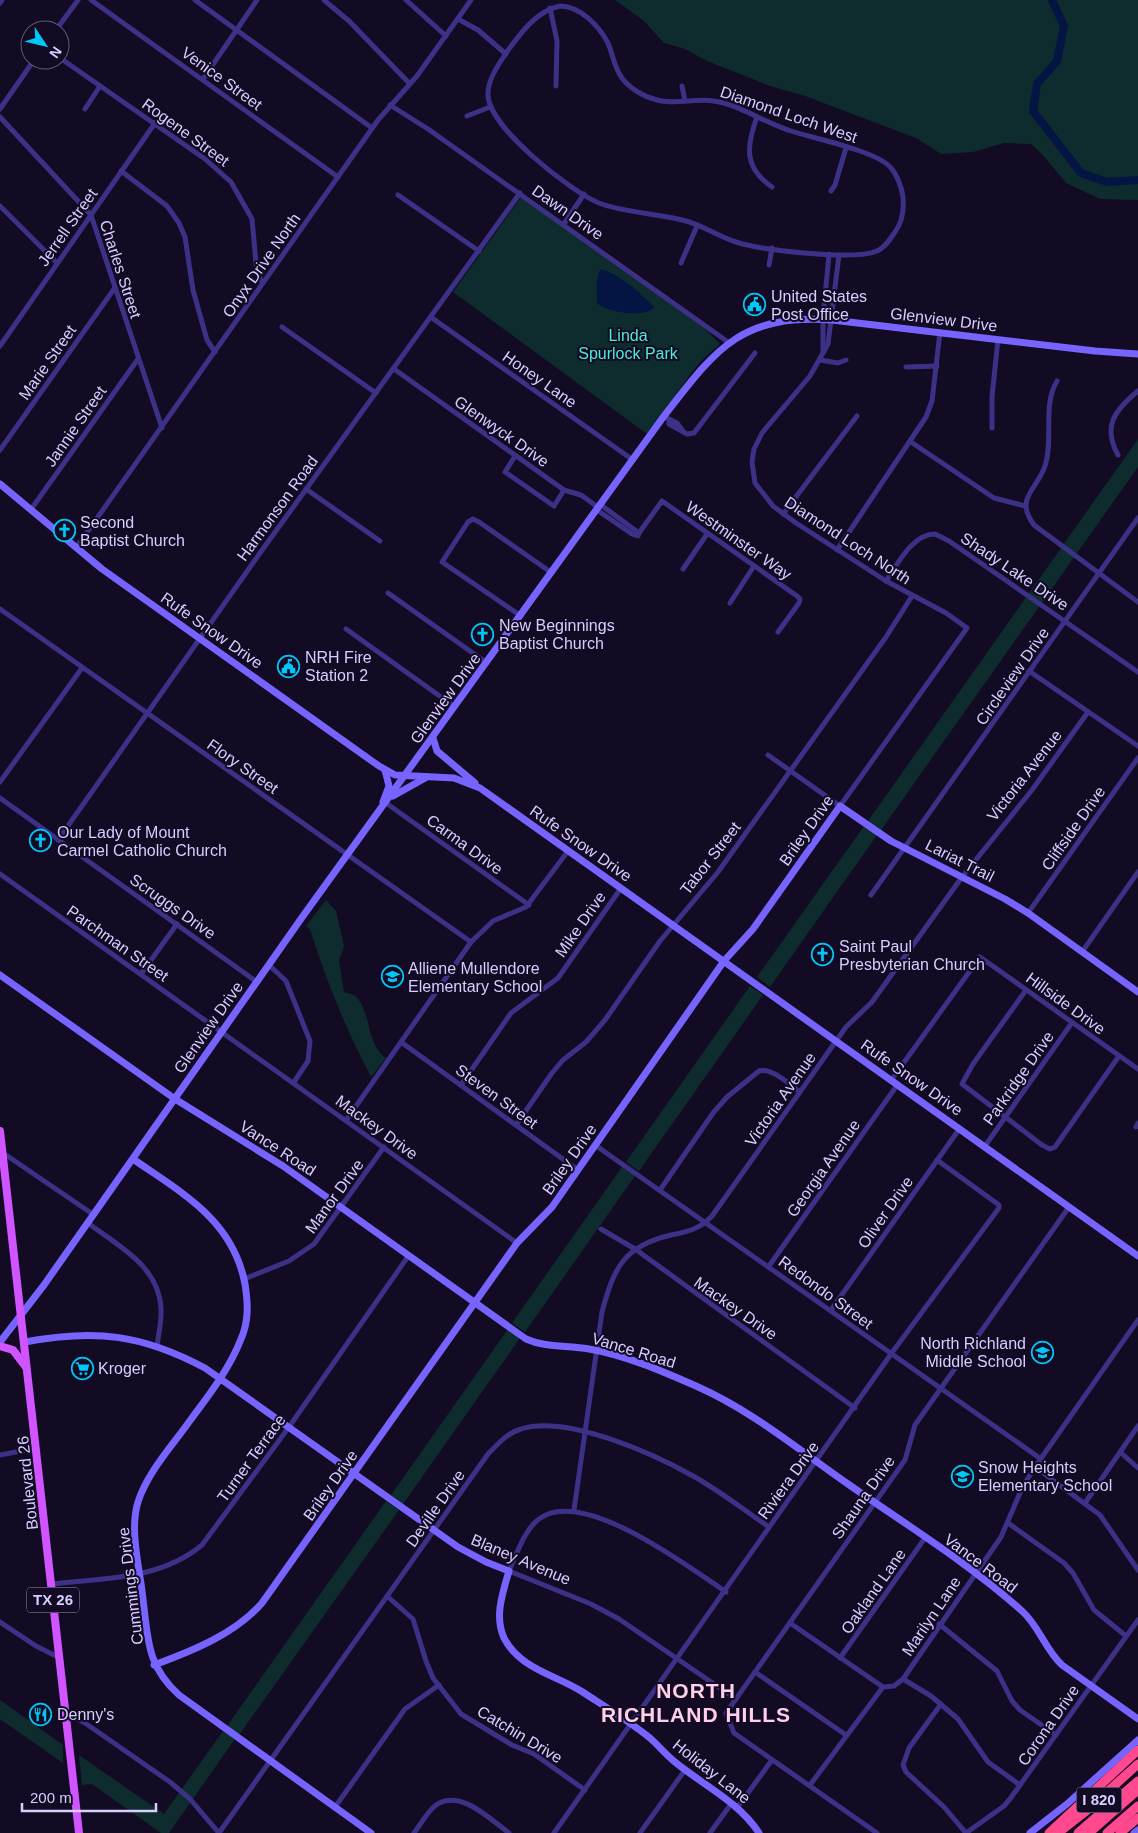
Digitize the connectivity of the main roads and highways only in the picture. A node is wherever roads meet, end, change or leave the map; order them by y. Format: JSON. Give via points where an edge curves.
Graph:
{"nodes":[{"id":1,"x":0,"y":1131,"type":"edge"},
{"id":2,"x":4,"y":1194,"type":"edge"},
{"id":3,"x":25,"y":1342,"type":"junction"},
{"id":4,"x":0,"y":1344,"type":"edge"},
{"id":5,"x":26,"y":1367,"type":"junction"},
{"id":6,"x":1138,"y":1750,"type":"edge"},
{"id":7,"x":1138,"y":1764,"type":"edge"},
{"id":8,"x":1138,"y":1781,"type":"edge"},
{"id":9,"x":1138,"y":1790,"type":"edge"},
{"id":10,"x":1138,"y":1806,"type":"edge"},
{"id":11,"x":1138,"y":1818,"type":"edge"},
{"id":12,"x":79,"y":1833,"type":"edge"},
{"id":13,"x":1049,"y":1833,"type":"edge"},
{"id":14,"x":1058,"y":1833,"type":"edge"},
{"id":15,"x":1078,"y":1833,"type":"edge"},
{"id":16,"x":1089,"y":1833,"type":"edge"},
{"id":17,"x":1107,"y":1833,"type":"edge"},
{"id":18,"x":1120,"y":1833,"type":"edge"}],
"edges":[{"from":1,"to":2,"type":"main road","name":"Boulevard 26","number":"TX 26"},
{"from":2,"to":3,"type":"main road","name":"Boulevard 26","number":"TX 26"},
{"from":3,"to":4,"type":"main road"},
{"from":3,"to":5,"type":"main road","name":"Boulevard 26","number":"TX 26"},
{"from":4,"to":5,"type":"main road","via":[[13,1350]]},
{"from":5,"to":12,"type":"main road","name":"Boulevard 26","number":"TX 26"},
{"from":6,"to":13,"type":"highway"},
{"from":7,"to":14,"type":"highway","number":"I 820"},
{"from":8,"to":15,"type":"highway"},
{"from":9,"to":16,"type":"highway"},
{"from":10,"to":17,"type":"highway","number":"I 820"},
{"from":11,"to":18,"type":"highway"}]}
